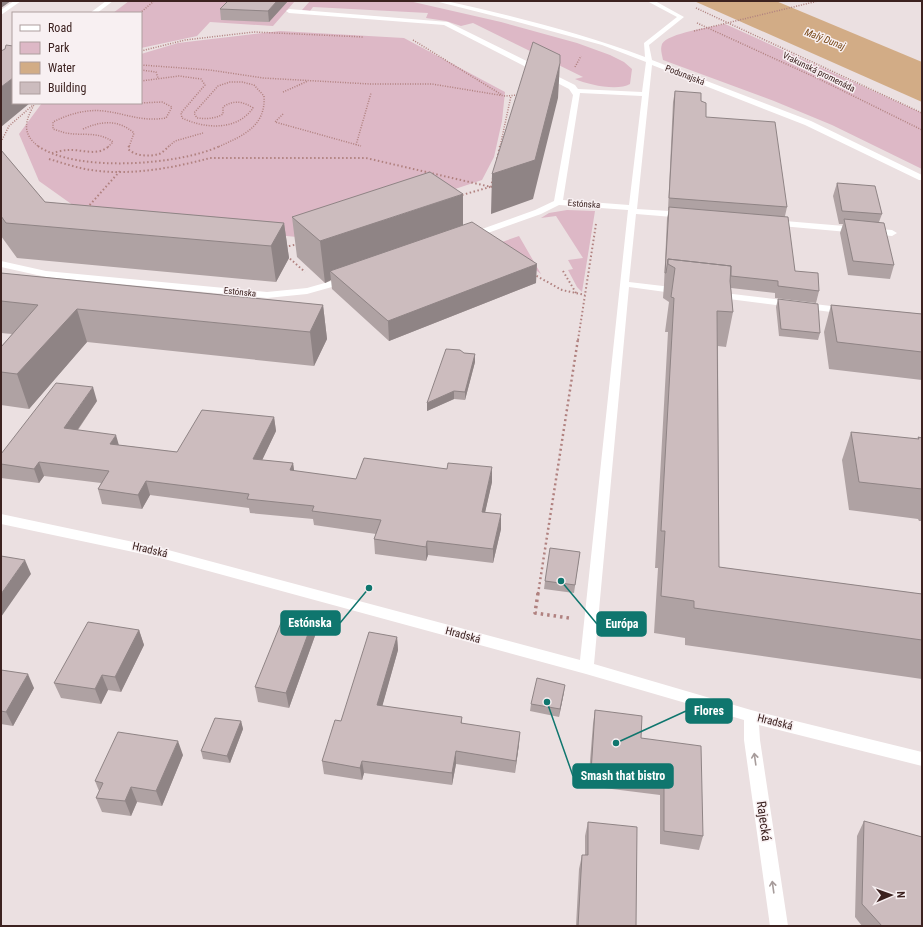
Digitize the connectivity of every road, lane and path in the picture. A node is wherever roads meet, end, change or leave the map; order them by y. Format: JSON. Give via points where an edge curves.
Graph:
{"nodes":[{"id":1,"x":18,"y":1,"type":"edge"},
{"id":2,"x":110,"y":1,"type":"edge"},
{"id":3,"x":154,"y":1,"type":"edge"},
{"id":4,"x":438,"y":1,"type":"edge"},
{"id":5,"x":650,"y":1,"type":"edge"},
{"id":6,"x":817,"y":1,"type":"edge"},
{"id":7,"x":695,"y":7,"type":"dead end"},
{"id":8,"x":94,"y":12,"type":"edge"},
{"id":9,"x":141,"y":12,"type":"edge"},
{"id":10,"x":290,"y":12,"type":"dead end"},
{"id":11,"x":1,"y":13,"type":"edge"},
{"id":12,"x":446,"y":23,"type":"junction"},
{"id":13,"x":365,"y":37,"type":"dead end"},
{"id":14,"x":142,"y":51,"type":"edge"},
{"id":15,"x":584,"y":52,"type":"dead end"},
{"id":16,"x":649,"y":62,"type":"junction"},
{"id":17,"x":142,"y":65,"type":"edge"},
{"id":18,"x":142,"y":70,"type":"edge"},
{"id":19,"x":158,"y":78,"type":"junction"},
{"id":20,"x":311,"y":80,"type":"junction"},
{"id":21,"x":142,"y":81,"type":"edge"},
{"id":22,"x":565,"y":84,"type":"junction"},
{"id":23,"x":576,"y":91,"type":"junction"},
{"id":24,"x":283,"y":92,"type":"dead end"},
{"id":25,"x":371,"y":93,"type":"dead end"},
{"id":26,"x":645,"y":94,"type":"junction"},
{"id":27,"x":525,"y":95,"type":"edge"},
{"id":28,"x":505,"y":96,"type":"junction"},
{"id":29,"x":511,"y":96,"type":"junction"},
{"id":30,"x":142,"y":103,"type":"edge"},
{"id":31,"x":34,"y":104,"type":"edge"},
{"id":32,"x":35,"y":104,"type":"edge"},
{"id":33,"x":922,"y":113,"type":"edge"},
{"id":34,"x":283,"y":114,"type":"dead end"},
{"id":35,"x":82,"y":129,"type":"dead end"},
{"id":36,"x":922,"y":130,"type":"edge"},
{"id":37,"x":203,"y":133,"type":"dead end"},
{"id":38,"x":1,"y":142,"type":"edge"},
{"id":39,"x":356,"y":145,"type":"junction"},
{"id":40,"x":361,"y":146,"type":"dead end"},
{"id":41,"x":52,"y":153,"type":"junction"},
{"id":42,"x":49,"y":159,"type":"dead end"},
{"id":43,"x":496,"y":164,"type":"edge"},
{"id":44,"x":120,"y":171,"type":"junction"},
{"id":45,"x":494,"y":171,"type":"edge"},
{"id":46,"x":922,"y":178,"type":"edge"},
{"id":47,"x":491,"y":187,"type":"junction"},
{"id":48,"x":498,"y":188,"type":"edge"},
{"id":49,"x":460,"y":196,"type":"edge"},
{"id":50,"x":558,"y":202,"type":"junction"},
{"id":51,"x":600,"y":205,"type":"junction"},
{"id":52,"x":632,"y":209,"type":"junction"},
{"id":53,"x":85,"y":210,"type":"edge"},
{"id":54,"x":695,"y":216,"type":"edge"},
{"id":55,"x":766,"y":222,"type":"edge"},
{"id":56,"x":892,"y":233,"type":"dead end"},
{"id":57,"x":461,"y":239,"type":"edge"},
{"id":58,"x":302,"y":242,"type":"edge"},
{"id":59,"x":279,"y":249,"type":"edge"},
{"id":60,"x":284,"y":254,"type":"dead end"},
{"id":61,"x":1,"y":264,"type":"edge"},
{"id":62,"x":563,"y":271,"type":"dead end"},
{"id":63,"x":531,"y":273,"type":"edge"},
{"id":64,"x":352,"y":278,"type":"edge"},
{"id":65,"x":624,"y":284,"type":"junction"},
{"id":66,"x":323,"y":288,"type":"junction"},
{"id":67,"x":693,"y":292,"type":"edge"},
{"id":68,"x":576,"y":293,"type":"junction"},
{"id":69,"x":709,"y":294,"type":"edge"},
{"id":70,"x":585,"y":295,"type":"junction"},
{"id":71,"x":855,"y":312,"type":"edge"},
{"id":72,"x":1,"y":519,"type":"edge"},
{"id":73,"x":592,"y":622,"type":"junction"},
{"id":74,"x":586,"y":668,"type":"junction"},
{"id":75,"x":751,"y":716,"type":"junction"},
{"id":76,"x":922,"y":759,"type":"edge"},
{"id":77,"x":778,"y":926,"type":"edge"}],
"edges":[{"from":1,"to":11,"type":"street"},
{"from":2,"to":8,"type":"street"},
{"from":3,"to":9,"type":"path"},
{"from":4,"to":16,"type":"street","name":"Podunajská","via":[[556,30],[604,44]]},
{"from":5,"to":16,"type":"street","via":[[681,17],[646,44]]},
{"from":6,"to":36,"type":"path","name":"Vrakunská promenáda","via":[[710,28]]},
{"from":7,"to":33,"type":"path"},
{"from":10,"to":12,"type":"street"},
{"from":12,"to":22,"type":"street"},
{"from":12,"to":28,"type":"path","via":[[412,40]]},
{"from":13,"to":14,"type":"path","via":[[254,32],[185,40]]},
{"from":15,"to":22,"type":"path"},
{"from":16,"to":26,"type":"street"},
{"from":16,"to":46,"type":"street","name":"Podunajská","via":[[808,123]]},
{"from":17,"to":20,"type":"path","via":[[210,70],[264,78]]},
{"from":18,"to":19,"type":"path","via":[[156,72]]},
{"from":19,"to":21,"type":"path"},
{"from":19,"to":41,"type":"path","via":[[184,76],[202,79],[205,85],[181,113],[182,118],[189,123],[203,126],[225,125],[242,120],[250,114],[253,108],[246,102],[237,102],[228,103],[223,107],[223,114],[218,118],[197,118],[194,113],[218,86],[230,82],[254,85],[264,96],[263,114],[257,124],[235,139],[180,158],[112,164],[83,161]]},
{"from":20,"to":24,"type":"path"},
{"from":20,"to":28,"type":"path","via":[[370,84],[432,84]]},
{"from":22,"to":23,"type":"street"},
{"from":23,"to":26,"type":"street"},
{"from":23,"to":50,"type":"street","via":[[578,95]]},
{"from":25,"to":39,"type":"path"},
{"from":26,"to":52,"type":"street"},
{"from":27,"to":29,"type":"path"},
{"from":28,"to":29,"type":"path"},
{"from":29,"to":43,"type":"path"},
{"from":30,"to":41,"type":"path","via":[[168,103],[172,107],[166,118],[152,121],[99,111],[66,115],[53,122],[53,129],[66,133],[92,134],[108,138],[112,142],[106,149],[93,152],[68,150]]},
{"from":31,"to":38,"type":"path","via":[[9,126]]},
{"from":32,"to":41,"type":"path","via":[[26,124],[27,134],[42,149]]},
{"from":34,"to":39,"type":"path","via":[[275,122]]},
{"from":35,"to":37,"type":"path","via":[[95,122],[123,126],[134,133],[128,149],[132,153],[143,155],[160,154],[175,141]]},
{"from":39,"to":40,"type":"path"},
{"from":42,"to":44,"type":"path","via":[[91,170]]},
{"from":44,"to":47,"type":"path","via":[[157,170],[210,158],[366,158]]},
{"from":44,"to":53,"type":"path"},
{"from":45,"to":47,"type":"path"},
{"from":47,"to":48,"type":"path"},
{"from":47,"to":49,"type":"path"},
{"from":50,"to":51,"type":"street","name":"Estónska"},
{"from":50,"to":57,"type":"street","name":"Estónska","via":[[538,212]]},
{"from":51,"to":52,"type":"street","name":"Estónska"},
{"from":51,"to":70,"type":"path"},
{"from":52,"to":54,"type":"street","name":"Estónska"},
{"from":52,"to":65,"type":"street"},
{"from":55,"to":56,"type":"street"},
{"from":58,"to":59,"type":"path"},
{"from":60,"to":66,"type":"path"},
{"from":61,"to":66,"type":"street","name":"Estónska","via":[[46,274],[267,295],[296,294]]},
{"from":62,"to":68,"type":"path"},
{"from":63,"to":68,"type":"path","via":[[562,290]]},
{"from":64,"to":66,"type":"street","name":"Estónska"},
{"from":65,"to":67,"type":"street"},
{"from":65,"to":73,"type":"street"},
{"from":68,"to":70,"type":"path"},
{"from":69,"to":71,"type":"street"},
{"from":70,"to":73,"type":"path","via":[[536,613]]},
{"from":72,"to":74,"type":"street","name":"Hradská","via":[[157,552]]},
{"from":73,"to":74,"type":"street"},
{"from":74,"to":75,"type":"street","name":"Hradská"},
{"from":75,"to":76,"type":"street","name":"Hradská"},
{"from":77,"to":75,"type":"street","name":"Rajecká","one_way":true,"via":[[752,740]]}]}
